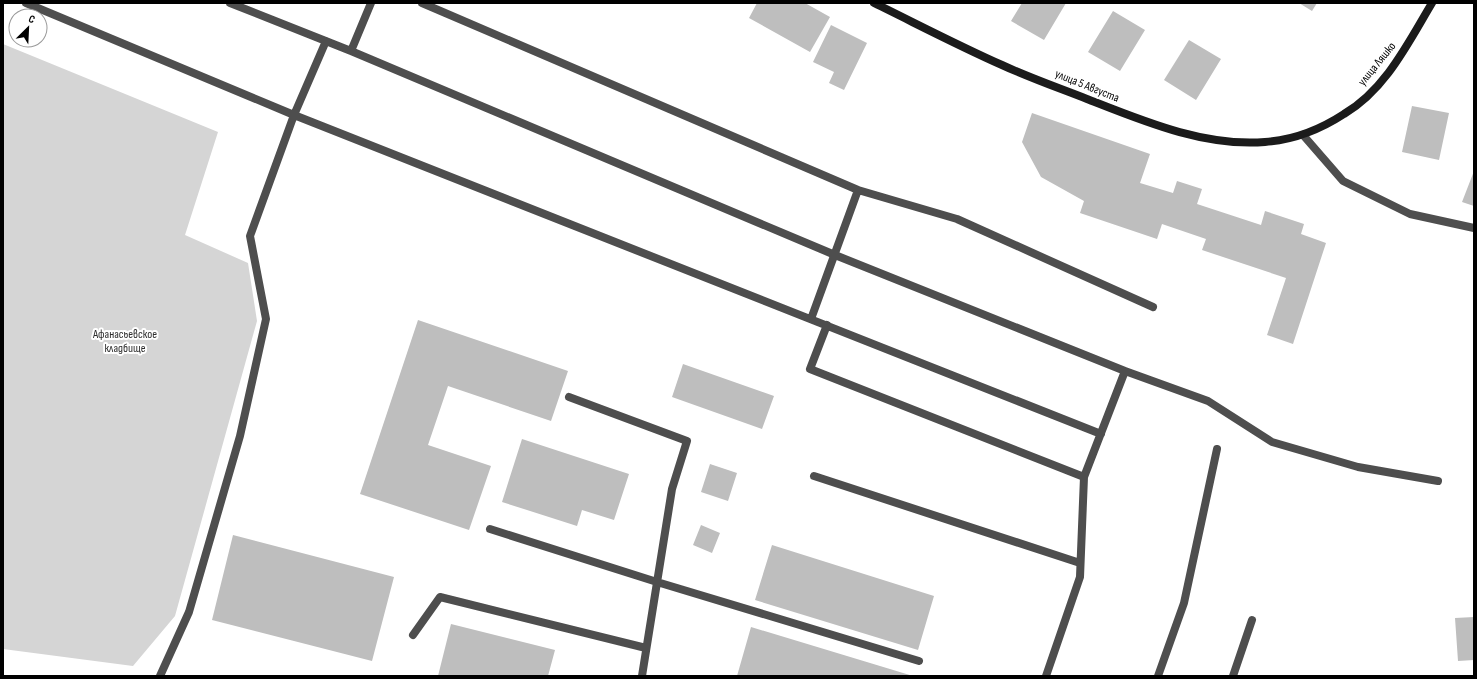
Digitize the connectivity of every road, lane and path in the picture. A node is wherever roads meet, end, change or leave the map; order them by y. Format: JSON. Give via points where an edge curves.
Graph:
{"nodes":[{"id":1,"x":26,"y":3,"type":"edge"},
{"id":2,"x":230,"y":3,"type":"edge"},
{"id":3,"x":371,"y":3,"type":"edge"},
{"id":4,"x":422,"y":3,"type":"edge"},
{"id":5,"x":874,"y":3,"type":"edge"},
{"id":6,"x":1432,"y":3,"type":"edge"},
{"id":7,"x":326,"y":42,"type":"junction"},
{"id":8,"x":351,"y":51,"type":"junction"},
{"id":9,"x":294,"y":115,"type":"junction"},
{"id":10,"x":1303,"y":135,"type":"junction"},
{"id":11,"x":858,"y":190,"type":"junction"},
{"id":12,"x":1474,"y":228,"type":"edge"},
{"id":13,"x":835,"y":255,"type":"junction"},
{"id":14,"x":1154,"y":307,"type":"dead end"},
{"id":15,"x":811,"y":318,"type":"junction"},
{"id":16,"x":827,"y":325,"type":"junction"},
{"id":17,"x":1126,"y":371,"type":"junction"},
{"id":18,"x":569,"y":397,"type":"dead end"},
{"id":19,"x":1101,"y":434,"type":"junction"},
{"id":20,"x":1217,"y":449,"type":"dead end"},
{"id":21,"x":814,"y":476,"type":"dead end"},
{"id":22,"x":1084,"y":477,"type":"junction"},
{"id":23,"x":1438,"y":480,"type":"dead end"},
{"id":24,"x":490,"y":529,"type":"dead end"},
{"id":25,"x":1080,"y":563,"type":"junction"},
{"id":26,"x":657,"y":582,"type":"junction"},
{"id":27,"x":1252,"y":620,"type":"dead end"},
{"id":28,"x":413,"y":635,"type":"dead end"},
{"id":29,"x":646,"y":648,"type":"junction"},
{"id":30,"x":919,"y":661,"type":"dead end"},
{"id":31,"x":160,"y":676,"type":"edge"},
{"id":32,"x":642,"y":676,"type":"edge"},
{"id":33,"x":1046,"y":676,"type":"edge"},
{"id":34,"x":1158,"y":676,"type":"edge"},
{"id":35,"x":1233,"y":676,"type":"edge"}],
"edges":[{"from":1,"to":9,"type":"street"},
{"from":2,"to":7,"type":"street"},
{"from":3,"to":8,"type":"street"},
{"from":4,"to":11,"type":"street"},
{"from":5,"to":10,"type":"main road","name":"улица 5 Августа","via":[[1003,66],[1133,117],[1184,133],[1235,142],[1266,142]]},
{"from":6,"to":10,"type":"main road","name":"улица Ляшко","via":[[1397,62],[1374,90],[1345,114]]},
{"from":7,"to":8,"type":"street"},
{"from":7,"to":9,"type":"street"},
{"from":8,"to":13,"type":"street"},
{"from":9,"to":15,"type":"street"},
{"from":9,"to":31,"type":"street","via":[[250,236],[266,319],[240,436],[189,612]]},
{"from":10,"to":12,"type":"street","via":[[1343,181],[1410,214]]},
{"from":11,"to":13,"type":"street"},
{"from":11,"to":14,"type":"street","via":[[957,219]]},
{"from":13,"to":15,"type":"street"},
{"from":13,"to":17,"type":"street"},
{"from":15,"to":16,"type":"street"},
{"from":16,"to":19,"type":"street"},
{"from":16,"to":22,"type":"street","via":[[810,369]]},
{"from":17,"to":19,"type":"street"},
{"from":17,"to":23,"type":"street","via":[[1208,401],[1272,442],[1358,467]]},
{"from":18,"to":26,"type":"street","via":[[687,441],[672,489]]},
{"from":19,"to":22,"type":"street"},
{"from":20,"to":34,"type":"street","via":[[1184,603]]},
{"from":21,"to":25,"type":"street"},
{"from":22,"to":25,"type":"street"},
{"from":24,"to":26,"type":"street"},
{"from":25,"to":33,"type":"street","via":[[1080,577]]},
{"from":26,"to":29,"type":"street"},
{"from":26,"to":30,"type":"street"},
{"from":27,"to":35,"type":"street"},
{"from":28,"to":29,"type":"street","via":[[440,597]]},
{"from":29,"to":32,"type":"street"}]}
